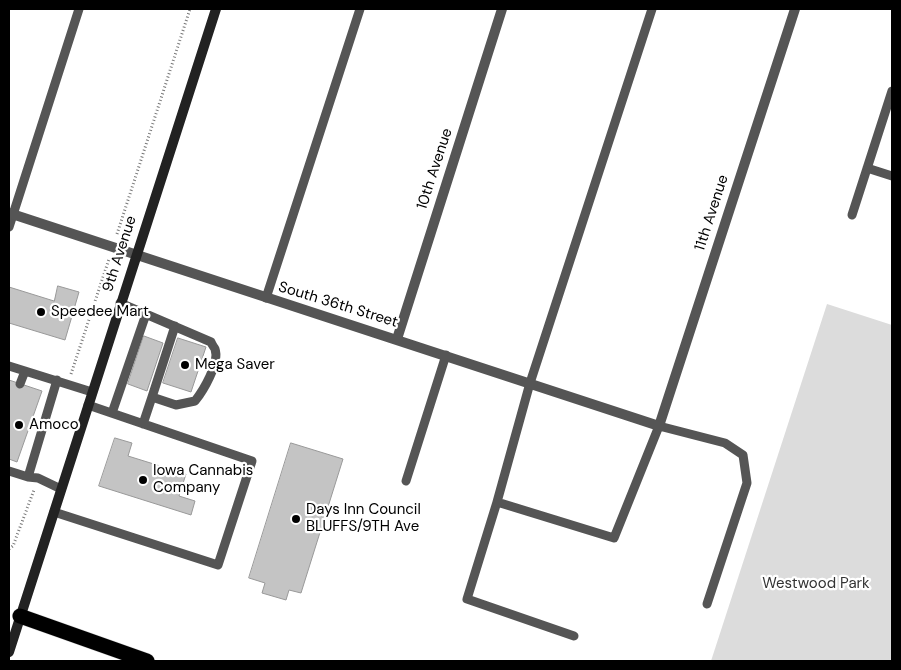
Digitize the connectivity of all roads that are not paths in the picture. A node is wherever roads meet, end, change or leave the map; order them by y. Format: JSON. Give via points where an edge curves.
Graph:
{"nodes":[{"id":1,"x":79,"y":9,"type":"edge"},
{"id":2,"x":216,"y":9,"type":"edge"},
{"id":3,"x":360,"y":9,"type":"edge"},
{"id":4,"x":502,"y":9,"type":"edge"},
{"id":5,"x":652,"y":9,"type":"edge"},
{"id":6,"x":794,"y":9,"type":"edge"},
{"id":7,"x":892,"y":91,"type":"edge"},
{"id":8,"x":868,"y":168,"type":"junction"},
{"id":9,"x":892,"y":176,"type":"edge"},
{"id":10,"x":11,"y":214,"type":"edge"},
{"id":11,"x":852,"y":215,"type":"dead end"},
{"id":12,"x":9,"y":227,"type":"edge"},
{"id":13,"x":136,"y":255,"type":"junction"},
{"id":14,"x":266,"y":298,"type":"junction"},
{"id":15,"x":120,"y":303,"type":"junction"},
{"id":16,"x":146,"y":314,"type":"junction"},
{"id":17,"x":175,"y":326,"type":"junction"},
{"id":18,"x":397,"y":339,"type":"junction"},
{"id":19,"x":446,"y":355,"type":"junction"},
{"id":20,"x":9,"y":366,"type":"edge"},
{"id":21,"x":25,"y":371,"type":"junction"},
{"id":22,"x":57,"y":380,"type":"junction"},
{"id":23,"x":530,"y":383,"type":"junction"},
{"id":24,"x":20,"y":384,"type":"dead end"},
{"id":25,"x":92,"y":392,"type":"junction"},
{"id":26,"x":152,"y":397,"type":"junction"},
{"id":27,"x":88,"y":405,"type":"junction"},
{"id":28,"x":112,"y":413,"type":"junction"},
{"id":29,"x":143,"y":424,"type":"junction"},
{"id":30,"x":659,"y":426,"type":"junction"},
{"id":31,"x":9,"y":471,"type":"edge"},
{"id":32,"x":28,"y":476,"type":"junction"},
{"id":33,"x":406,"y":480,"type":"dead end"},
{"id":34,"x":61,"y":489,"type":"junction"},
{"id":35,"x":497,"y":502,"type":"junction"},
{"id":36,"x":54,"y":512,"type":"junction"},
{"id":37,"x":707,"y":604,"type":"dead end"},
{"id":38,"x":15,"y":614,"type":"edge"},
{"id":39,"x":574,"y":636,"type":"dead end"},
{"id":40,"x":9,"y":652,"type":"edge"},
{"id":41,"x":147,"y":661,"type":"edge"}],
"edges":[{"from":1,"to":10,"type":"lane"},
{"from":2,"to":13,"type":"main road","name":"9th Avenue"},
{"from":3,"to":14,"type":"lane"},
{"from":4,"to":18,"type":"street","name":"10th Avenue"},
{"from":5,"to":23,"type":"lane"},
{"from":6,"to":30,"type":"street","name":"11th Avenue"},
{"from":7,"to":8,"type":"lane"},
{"from":8,"to":9,"type":"lane"},
{"from":8,"to":11,"type":"lane"},
{"from":10,"to":12,"type":"lane"},
{"from":10,"to":13,"type":"street","name":"South 36th Street"},
{"from":13,"to":14,"type":"street","name":"South 36th Street"},
{"from":13,"to":15,"type":"main road","name":"9th Avenue"},
{"from":14,"to":18,"type":"street","name":"South 36th Street"},
{"from":15,"to":16,"type":"lane"},
{"from":15,"to":25,"type":"main road","name":"9th Avenue"},
{"from":16,"to":17,"type":"lane"},
{"from":16,"to":28,"type":"lane"},
{"from":17,"to":26,"type":"lane"},
{"from":17,"to":26,"type":"lane","via":[[210,342],[216,350],[216,358],[207,385],[195,401],[176,405]]},
{"from":18,"to":19,"type":"street","name":"South 36th Street"},
{"from":19,"to":23,"type":"street","name":"South 36th Street"},
{"from":19,"to":33,"type":"lane"},
{"from":20,"to":21,"type":"lane"},
{"from":21,"to":22,"type":"lane"},
{"from":21,"to":24,"type":"lane"},
{"from":22,"to":25,"type":"lane"},
{"from":22,"to":32,"type":"lane"},
{"from":23,"to":30,"type":"street","name":"South 36th Street"},
{"from":23,"to":35,"type":"lane"},
{"from":25,"to":27,"type":"main road","name":"9th Avenue"},
{"from":26,"to":29,"type":"lane"},
{"from":27,"to":28,"type":"lane"},
{"from":27,"to":34,"type":"main road","name":"9th Avenue"},
{"from":28,"to":29,"type":"lane"},
{"from":29,"to":36,"type":"lane","via":[[252,461],[218,565]]},
{"from":30,"to":35,"type":"lane","via":[[614,538]]},
{"from":30,"to":37,"type":"lane","via":[[725,442],[744,455],[747,483]]},
{"from":31,"to":32,"type":"lane"},
{"from":32,"to":34,"type":"lane"},
{"from":34,"to":36,"type":"main road","name":"9th Avenue"},
{"from":35,"to":39,"type":"lane","via":[[467,599]]},
{"from":36,"to":38,"type":"main road","name":"9th Avenue"},
{"from":38,"to":40,"type":"main road","name":"9th Avenue"},
{"from":38,"to":41,"type":"highway"}]}
